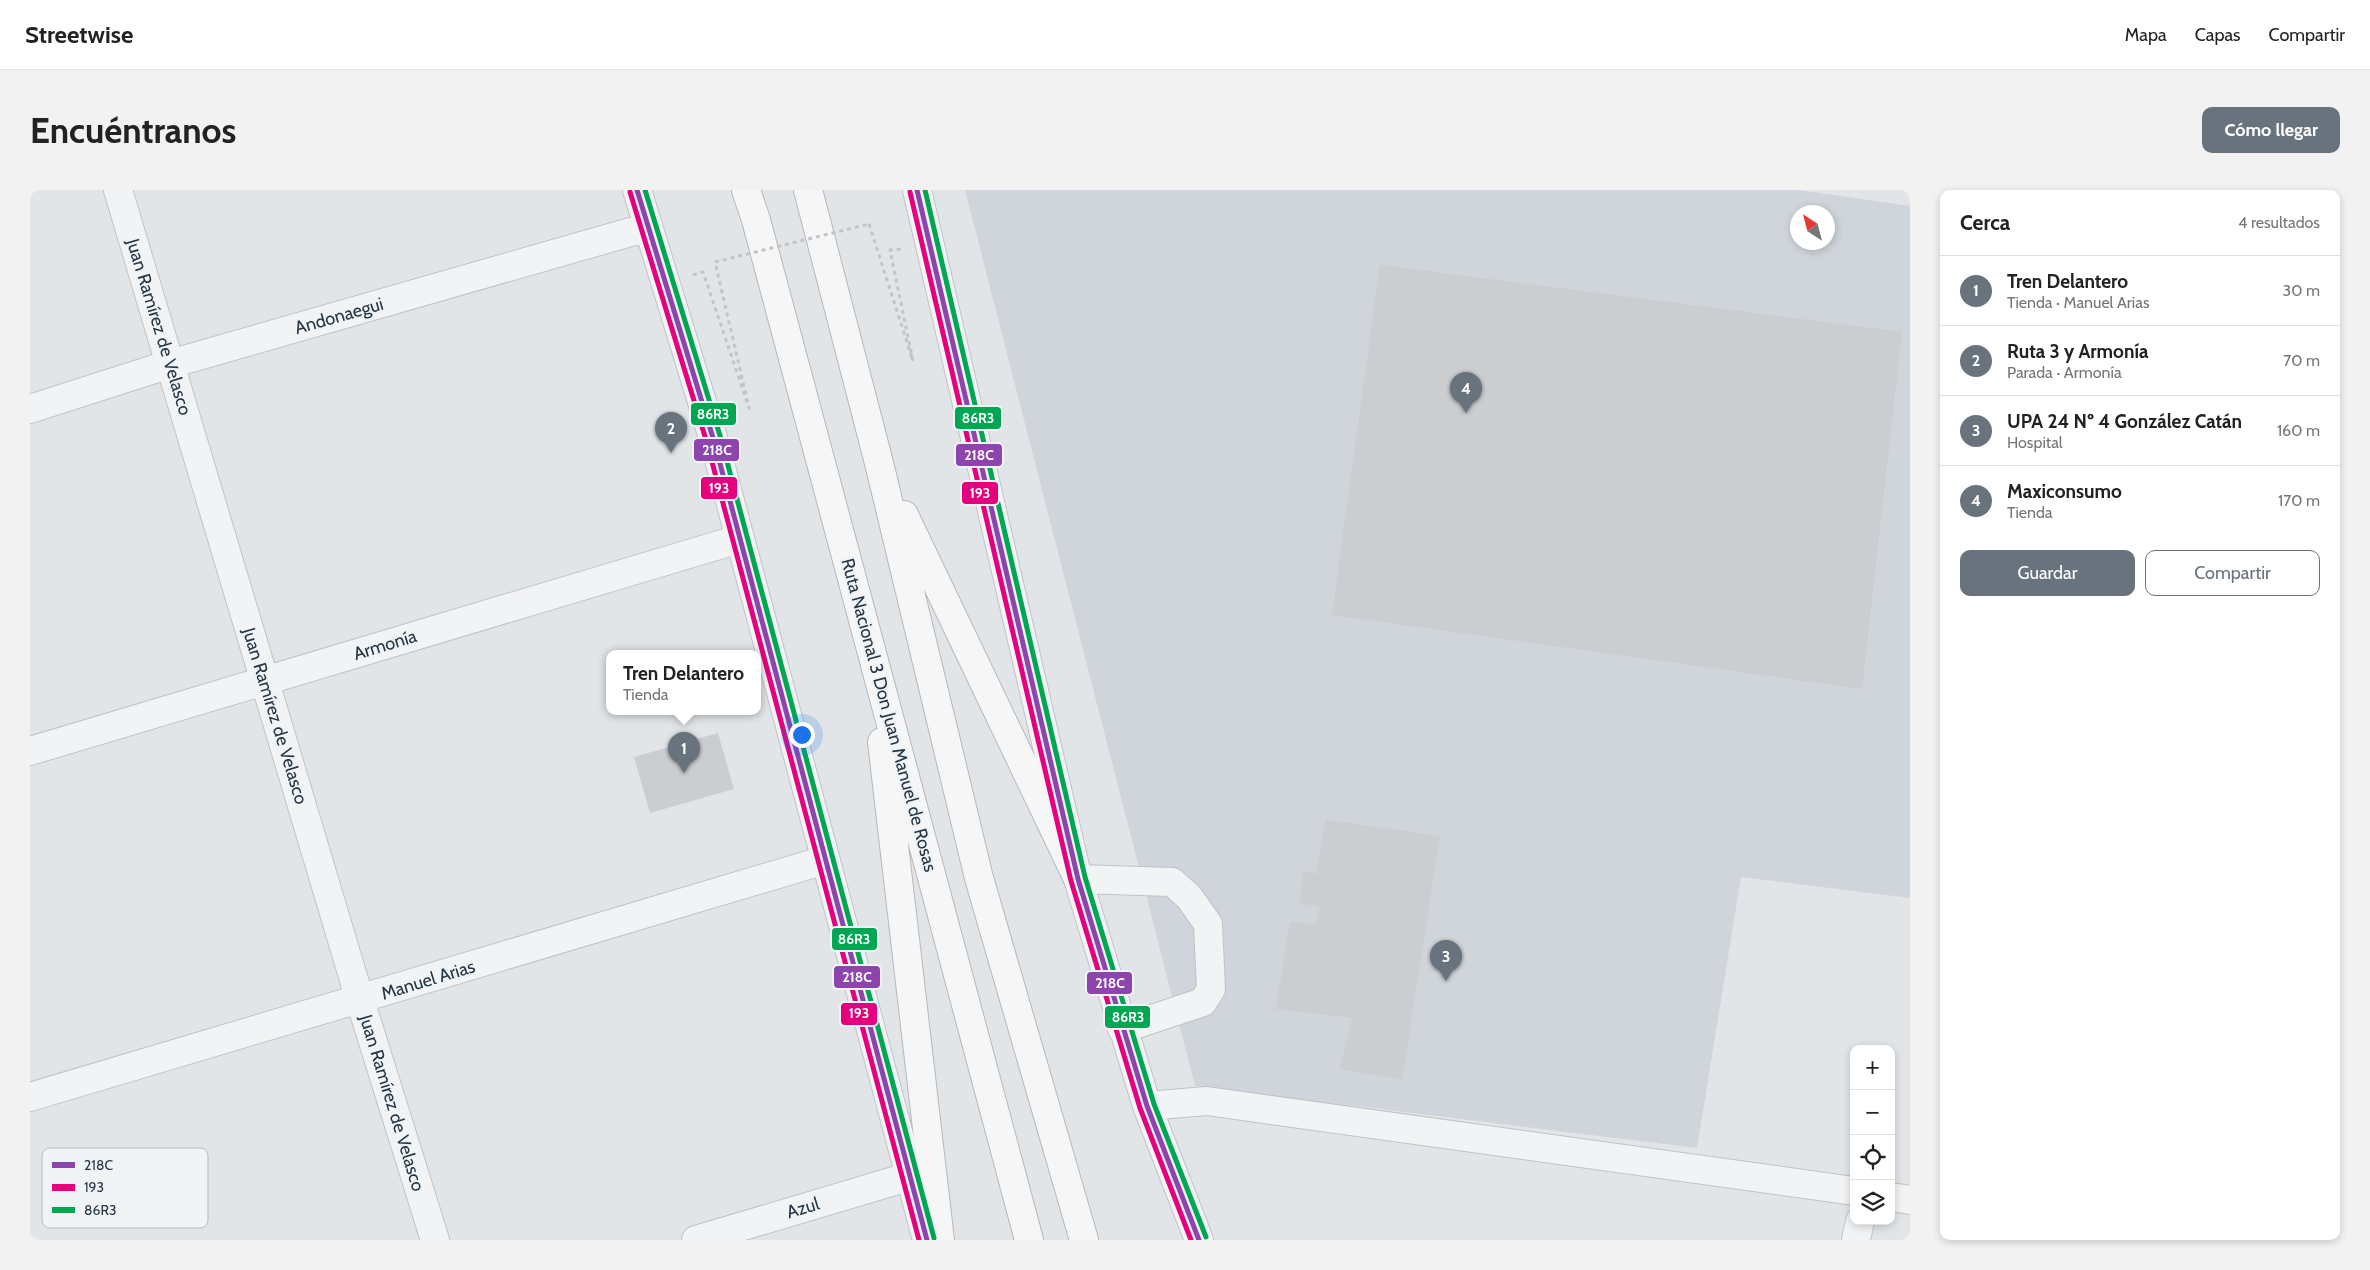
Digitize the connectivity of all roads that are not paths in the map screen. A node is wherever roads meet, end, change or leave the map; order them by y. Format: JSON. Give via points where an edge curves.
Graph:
{"nodes":[{"id":1,"x":118,"y":190,"type":"edge"},
{"id":2,"x":637,"y":190,"type":"edge"},
{"id":3,"x":746,"y":190,"type":"edge"},
{"id":4,"x":808,"y":190,"type":"edge"},
{"id":5,"x":917,"y":190,"type":"edge"},
{"id":6,"x":648,"y":227,"type":"junction"},
{"id":7,"x":170,"y":364,"type":"junction"},
{"id":8,"x":30,"y":409,"type":"edge"},
{"id":9,"x":879,"y":463,"type":"junction"},
{"id":10,"x":739,"y":539,"type":"junction"},
{"id":11,"x":871,"y":646,"type":"junction"},
{"id":12,"x":264,"y":682,"type":"junction"},
{"id":13,"x":30,"y":751,"type":"edge"},
{"id":14,"x":825,"y":860,"type":"junction"},
{"id":15,"x":1078,"y":879,"type":"junction"},
{"id":16,"x":360,"y":1000,"type":"junction"},
{"id":17,"x":1122,"y":1030,"type":"junction"},
{"id":18,"x":30,"y":1097,"type":"edge"},
{"id":19,"x":1146,"y":1106,"type":"junction"},
{"id":20,"x":911,"y":1176,"type":"junction"},
{"id":21,"x":1850,"y":1191,"type":"edge"},
{"id":22,"x":1895,"y":1198,"type":"edge"},
{"id":23,"x":1910,"y":1200,"type":"edge"},
{"id":24,"x":1859,"y":1225,"type":"edge"},
{"id":25,"x":435,"y":1240,"type":"edge"},
{"id":26,"x":696,"y":1240,"type":"edge"},
{"id":27,"x":927,"y":1240,"type":"edge"},
{"id":28,"x":940,"y":1240,"type":"edge"},
{"id":29,"x":1029,"y":1240,"type":"edge"},
{"id":30,"x":1084,"y":1240,"type":"edge"},
{"id":31,"x":1199,"y":1240,"type":"edge"},
{"id":32,"x":1856,"y":1240,"type":"edge"}],
"edges":[{"from":1,"to":7,"type":"street","name":"Juan Ramírez de Velasco"},
{"from":2,"to":6,"type":"street"},
{"from":3,"to":11,"type":"highway","name":"Ruta Nacional 3 Don Juan Manuel de Rosas"},
{"from":4,"to":9,"type":"highway"},
{"from":5,"to":15,"type":"street"},
{"from":6,"to":7,"type":"street","name":"Andonaegui"},
{"from":6,"to":10,"type":"street","via":[[714,441]]},
{"from":7,"to":8,"type":"street","name":"Andonaegui"},
{"from":7,"to":12,"type":"street","name":"Juan Ramírez de Velasco"},
{"from":9,"to":15,"type":"highway"},
{"from":9,"to":30,"type":"highway","via":[[979,878]]},
{"from":10,"to":12,"type":"street","name":"Armonía"},
{"from":10,"to":14,"type":"street"},
{"from":11,"to":28,"type":"highway"},
{"from":11,"to":29,"type":"highway","name":"Ruta Nacional 3 Don Juan Manuel de Rosas"},
{"from":12,"to":13,"type":"street","name":"Armonía"},
{"from":12,"to":16,"type":"street","name":"Juan Ramírez de Velasco"},
{"from":14,"to":16,"type":"street","name":"Manuel Arias"},
{"from":14,"to":20,"type":"street"},
{"from":15,"to":17,"type":"street"},
{"from":15,"to":17,"type":"street","via":[[1172,882],[1189,897],[1208,924],[1211,989],[1203,1002]]},
{"from":16,"to":18,"type":"street","name":"Manuel Arias"},
{"from":16,"to":25,"type":"street","name":"Juan Ramírez de Velasco"},
{"from":17,"to":19,"type":"street"},
{"from":19,"to":21,"type":"street","via":[[1207,1101]]},
{"from":19,"to":31,"type":"street"},
{"from":20,"to":26,"type":"street","name":"Azul"},
{"from":20,"to":27,"type":"street"},
{"from":22,"to":23,"type":"street"},
{"from":24,"to":32,"type":"street"}]}
